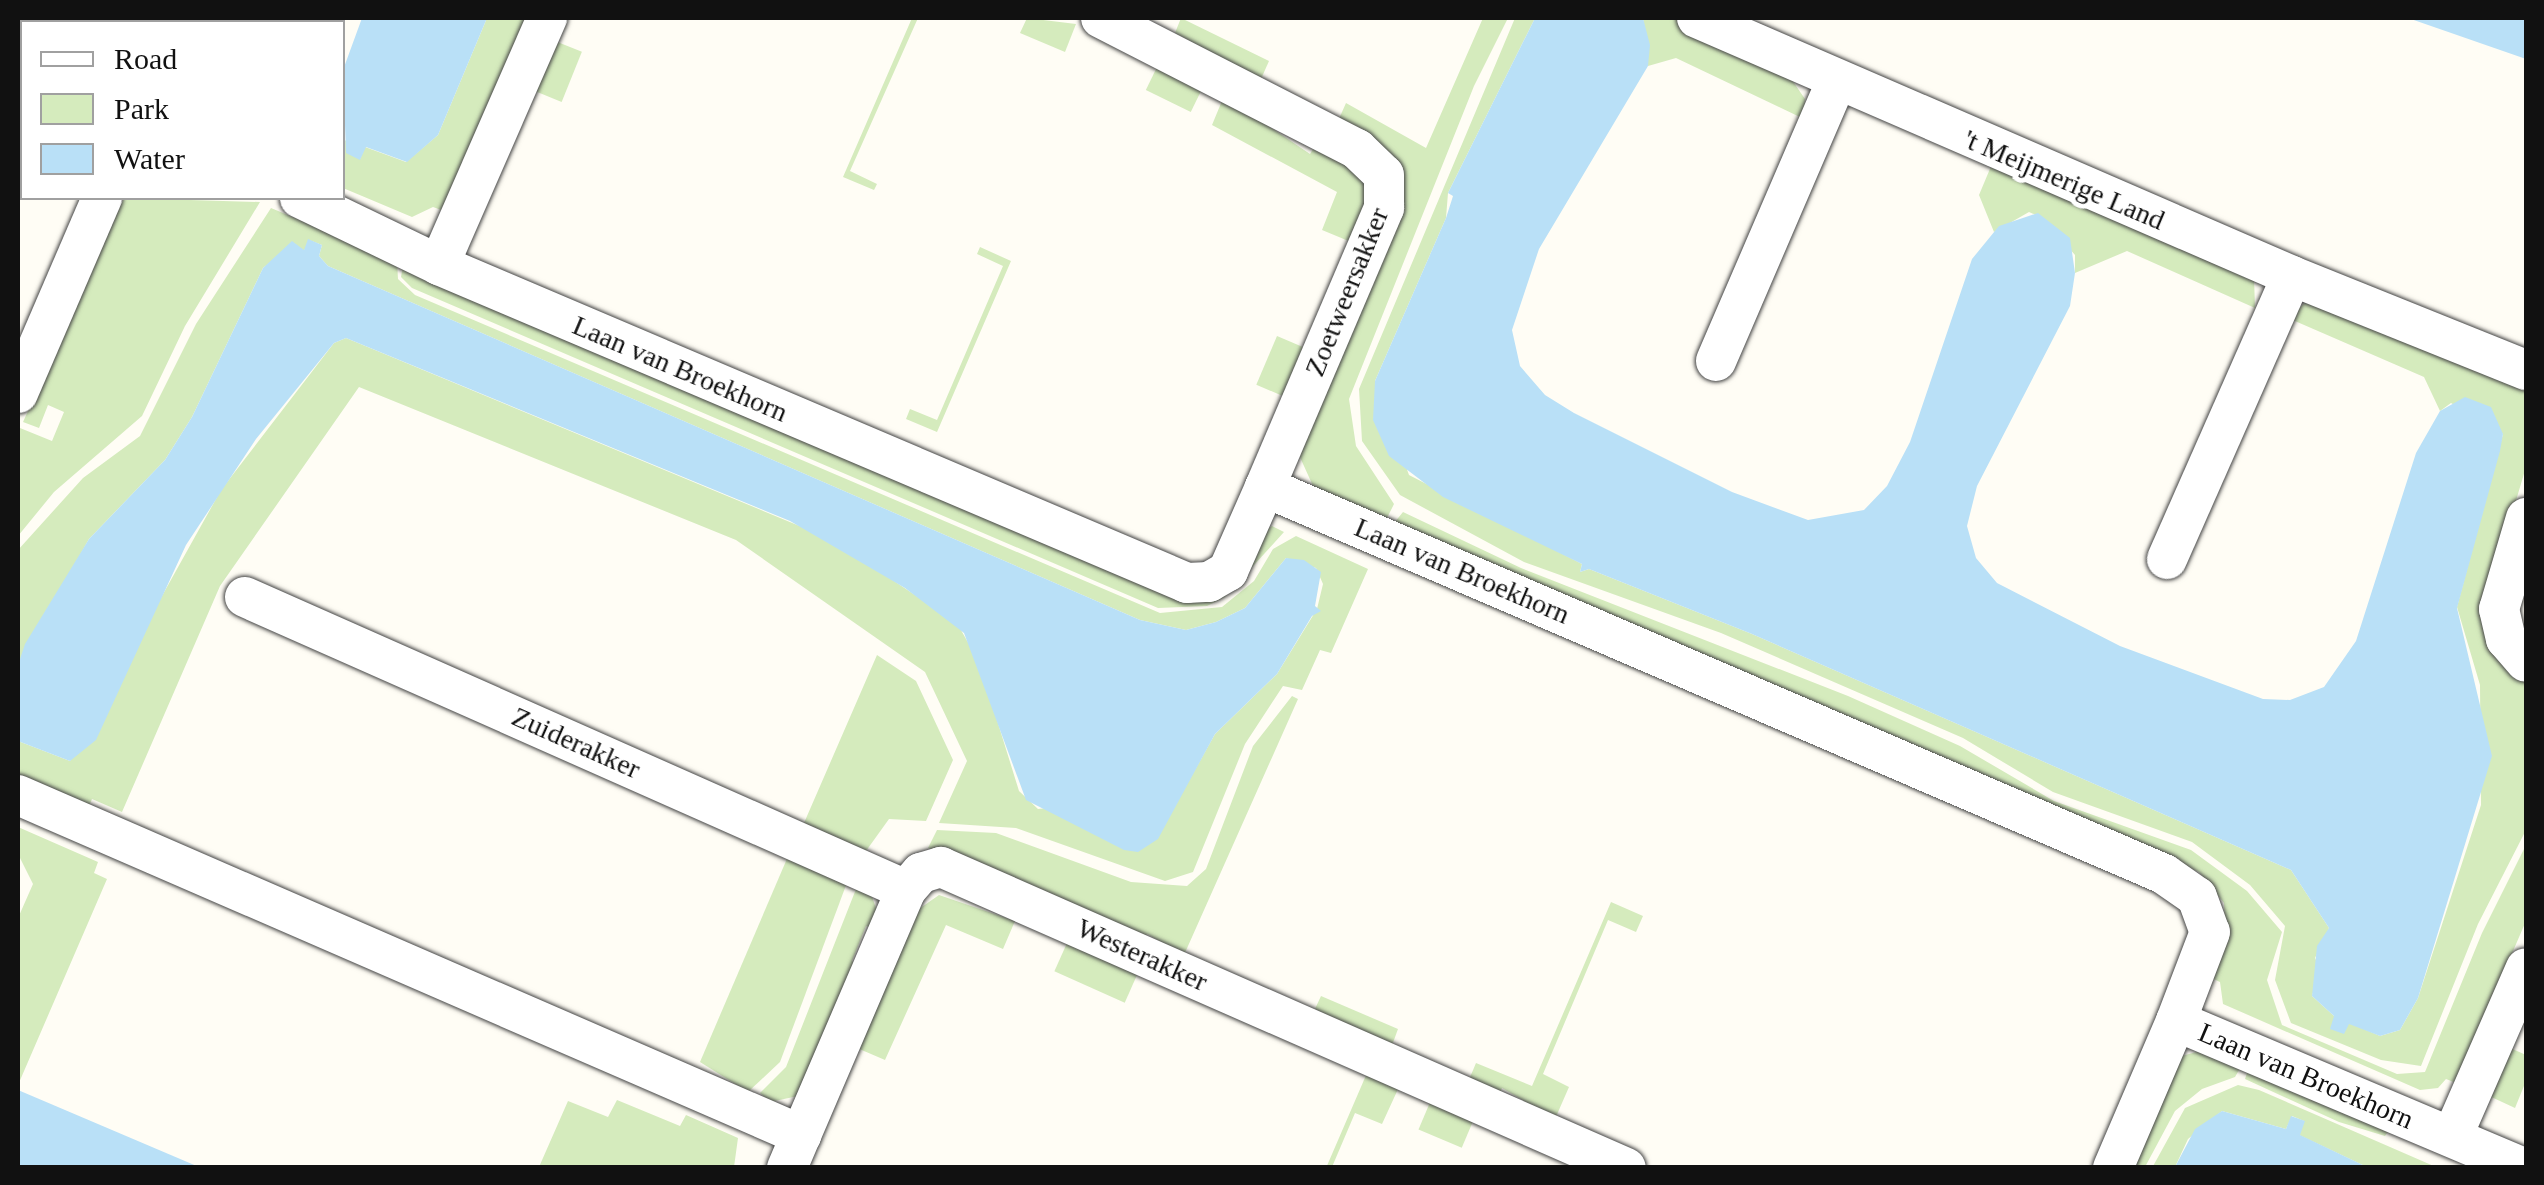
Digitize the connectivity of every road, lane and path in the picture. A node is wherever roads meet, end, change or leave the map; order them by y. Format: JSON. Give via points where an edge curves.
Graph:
{"nodes":[{"id":1,"x":548,"y":18,"type":"edge"},
{"id":2,"x":1101,"y":18,"type":"edge"},
{"id":3,"x":1696,"y":18,"type":"edge"},
{"id":4,"x":1836,"y":83,"type":"junction"},
{"id":5,"x":101,"y":200,"type":"edge"},
{"id":6,"x":304,"y":200,"type":"edge"},
{"id":7,"x":440,"y":265,"type":"junction"},
{"id":8,"x":2292,"y":276,"type":"junction"},
{"id":9,"x":1716,"y":361,"type":"dead end"},
{"id":10,"x":2526,"y":370,"type":"edge"},
{"id":11,"x":18,"y":392,"type":"edge"},
{"id":12,"x":1265,"y":487,"type":"junction"},
{"id":13,"x":2526,"y":518,"type":"edge"},
{"id":14,"x":2166,"y":559,"type":"dead end"},
{"id":15,"x":245,"y":596,"type":"dead end"},
{"id":16,"x":2526,"y":662,"type":"edge"},
{"id":17,"x":18,"y":795,"type":"edge"},
{"id":18,"x":906,"y":890,"type":"junction"},
{"id":19,"x":2526,"y":968,"type":"edge"},
{"id":20,"x":2176,"y":1022,"type":"junction"},
{"id":21,"x":2452,"y":1136,"type":"junction"},
{"id":22,"x":794,"y":1152,"type":"edge"},
{"id":23,"x":1626,"y":1168,"type":"edge"},
{"id":24,"x":2113,"y":1168,"type":"edge"},
{"id":25,"x":2524,"y":1168,"type":"edge"}],
"edges":[{"from":1,"to":7,"type":"street"},
{"from":2,"to":12,"type":"street","name":"Zoetweersakker","via":[[1357,149],[1384,175],[1384,208]]},
{"from":3,"to":4,"type":"street","name":"'t Meijmerige Land"},
{"from":4,"to":8,"type":"street","name":"'t Meijmerige Land"},
{"from":4,"to":9,"type":"street"},
{"from":5,"to":11,"type":"street"},
{"from":6,"to":7,"type":"street","name":"Laan van Broekhorn"},
{"from":7,"to":12,"type":"street","name":"Laan van Broekhorn","via":[[1186,583],[1209,582],[1228,570]]},
{"from":8,"to":10,"type":"street","name":"'t Meijmerige Land"},
{"from":8,"to":14,"type":"street"},
{"from":12,"to":20,"type":"street","name":"Laan van Broekhorn","via":[[2183,884],[2198,898],[2210,932]]},
{"from":13,"to":16,"type":"street","via":[[2499,609],[2506,639]]},
{"from":15,"to":18,"type":"street","name":"Zuiderakker"},
{"from":17,"to":22,"type":"street"},
{"from":18,"to":22,"type":"street"},
{"from":18,"to":23,"type":"street","name":"Westerakker","via":[[921,873],[941,867]]},
{"from":19,"to":21,"type":"street"},
{"from":20,"to":21,"type":"street","name":"Laan van Broekhorn"},
{"from":20,"to":24,"type":"street"},
{"from":21,"to":25,"type":"street","name":"Laan van Broekhorn"}]}
